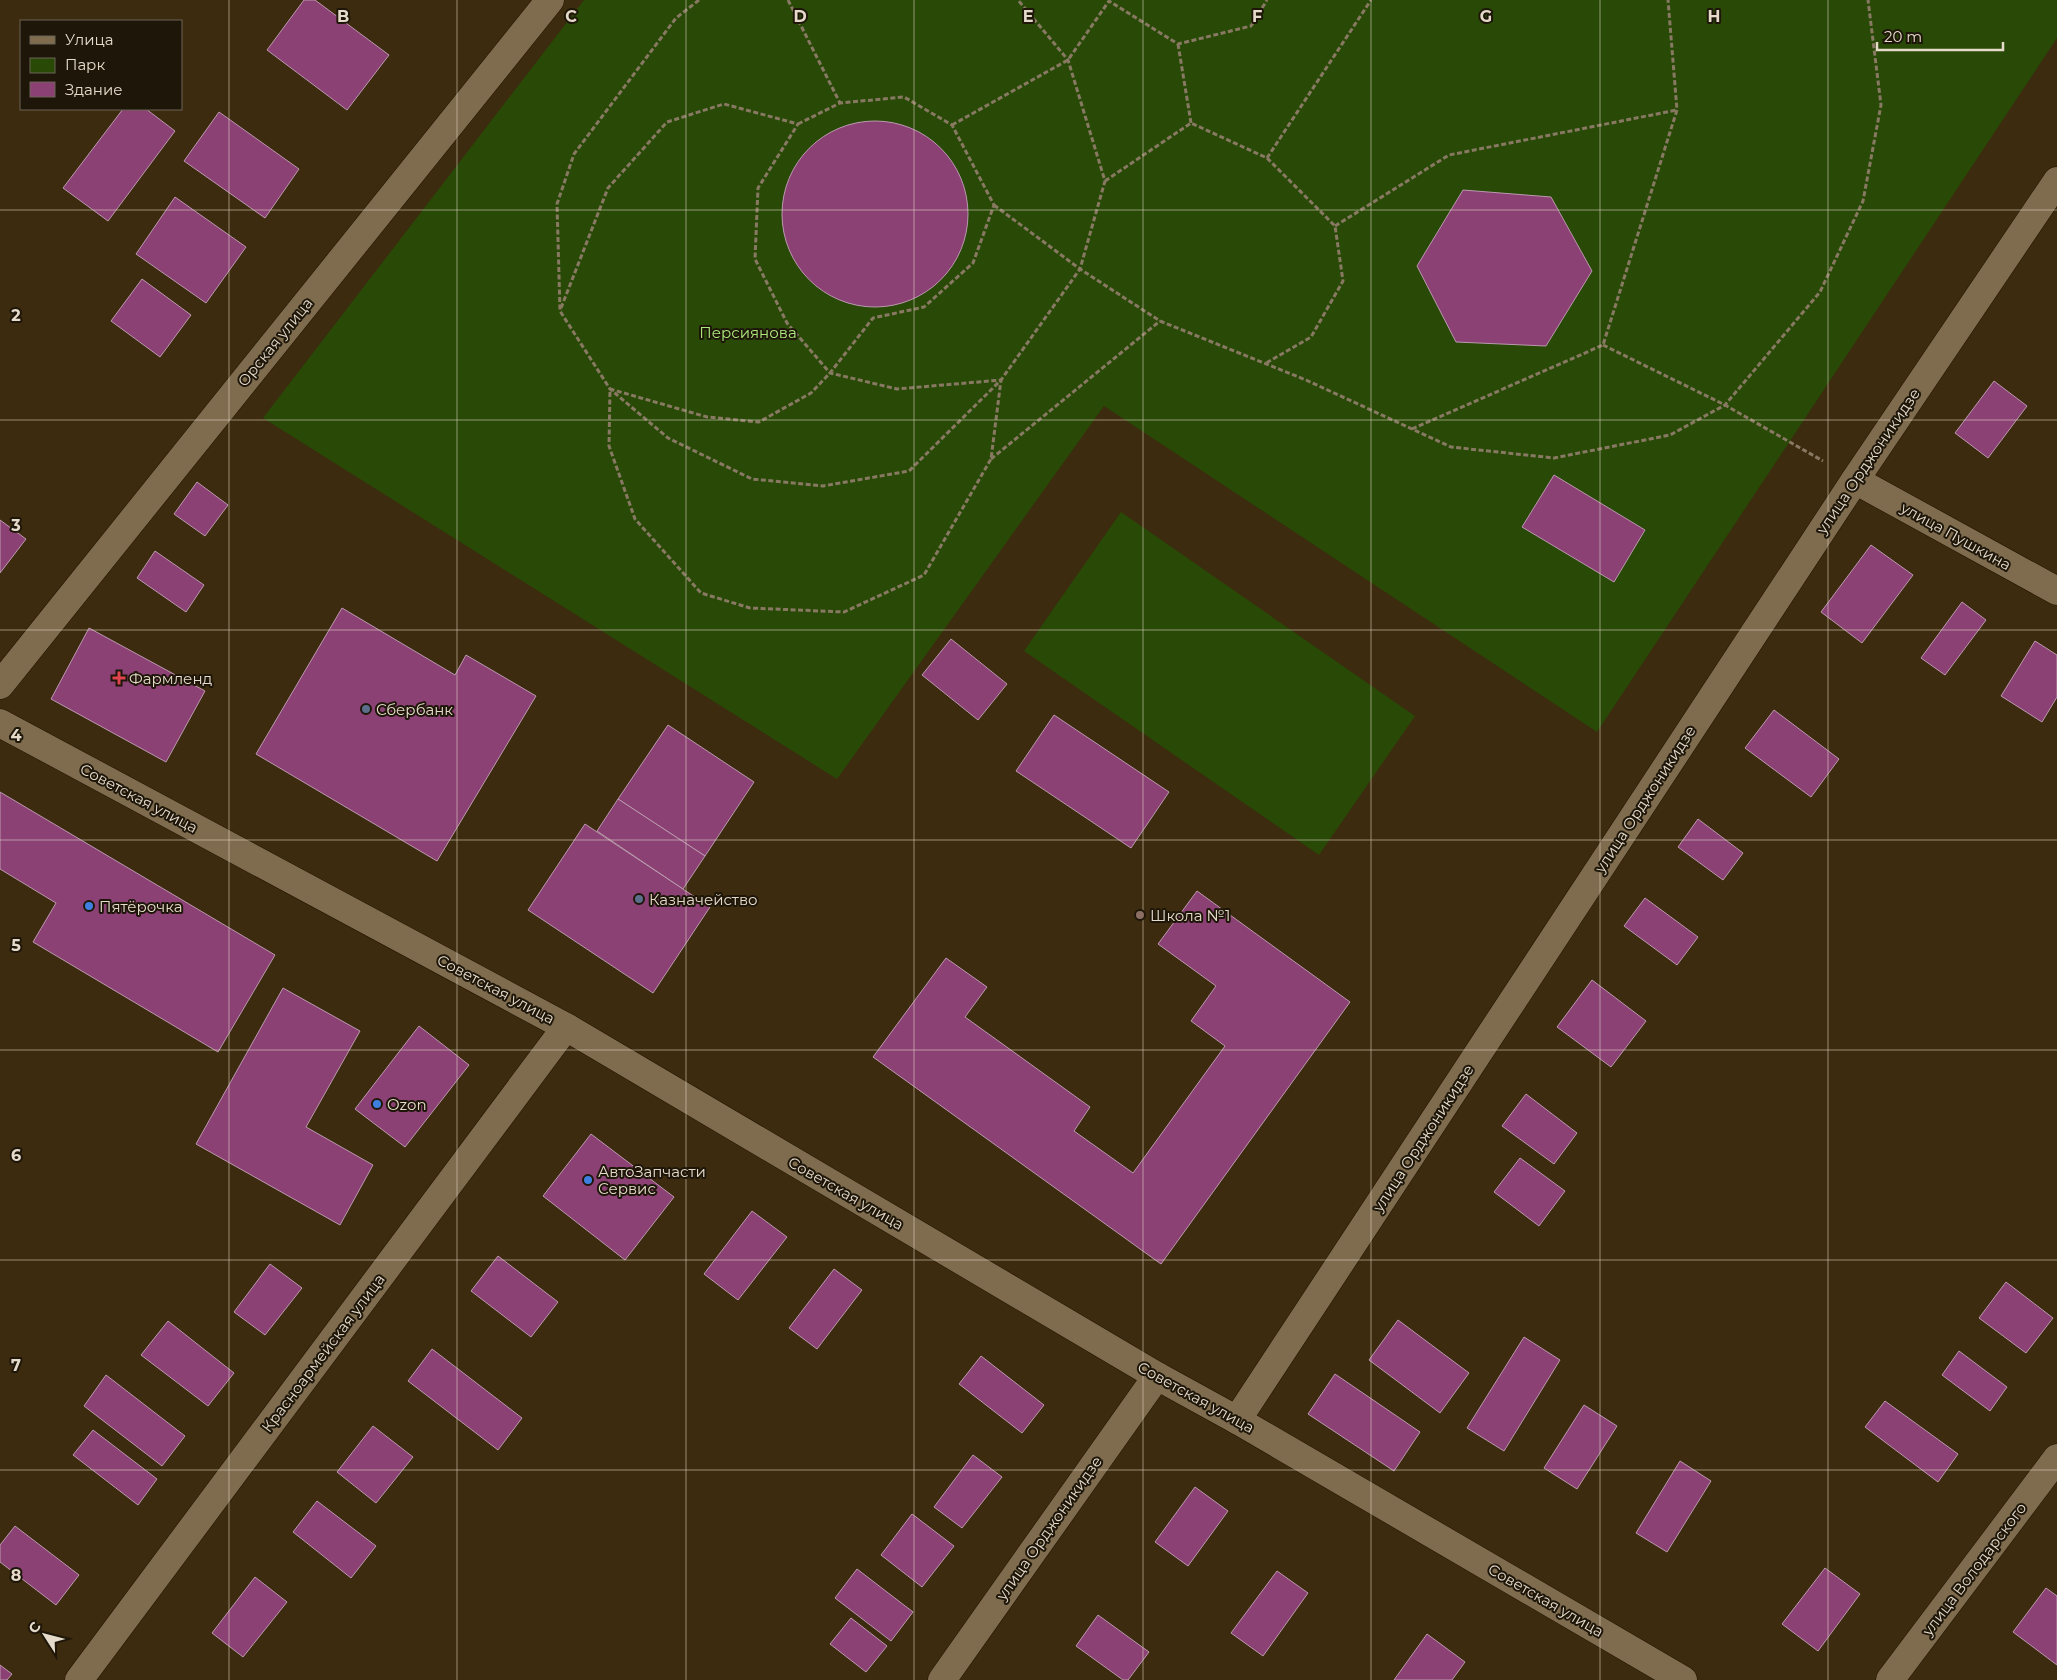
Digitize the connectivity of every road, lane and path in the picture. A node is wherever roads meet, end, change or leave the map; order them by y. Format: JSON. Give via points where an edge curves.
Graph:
{"nodes":[{"id":1,"x":550,"y":0,"type":"edge"},
{"id":2,"x":699,"y":0,"type":"edge"},
{"id":3,"x":788,"y":0,"type":"edge"},
{"id":4,"x":1018,"y":0,"type":"edge"},
{"id":5,"x":1267,"y":0,"type":"edge"},
{"id":6,"x":1371,"y":0,"type":"edge"},
{"id":7,"x":1668,"y":0,"type":"edge"},
{"id":8,"x":1868,"y":0,"type":"edge"},
{"id":9,"x":1178,"y":44,"type":"junction"},
{"id":10,"x":1068,"y":60,"type":"junction"},
{"id":11,"x":840,"y":103,"type":"junction"},
{"id":12,"x":1677,"y":110,"type":"junction"},
{"id":13,"x":1191,"y":123,"type":"junction"},
{"id":14,"x":798,"y":124,"type":"junction"},
{"id":15,"x":952,"y":125,"type":"junction"},
{"id":16,"x":1267,"y":158,"type":"junction"},
{"id":17,"x":1105,"y":181,"type":"junction"},
{"id":18,"x":2057,"y":181,"type":"edge"},
{"id":19,"x":994,"y":205,"type":"junction"},
{"id":20,"x":1335,"y":226,"type":"junction"},
{"id":21,"x":1080,"y":269,"type":"junction"},
{"id":22,"x":560,"y":311,"type":"junction"},
{"id":23,"x":1160,"y":321,"type":"junction"},
{"id":24,"x":1603,"y":345,"type":"junction"},
{"id":25,"x":1266,"y":363,"type":"junction"},
{"id":26,"x":830,"y":374,"type":"junction"},
{"id":27,"x":1001,"y":380,"type":"junction"},
{"id":28,"x":610,"y":389,"type":"junction"},
{"id":29,"x":1725,"y":405,"type":"junction"},
{"id":30,"x":1411,"y":429,"type":"junction"},
{"id":31,"x":991,"y":459,"type":"junction"},
{"id":32,"x":1855,"y":480,"type":"junction"},
{"id":33,"x":2057,"y":592,"type":"edge"},
{"id":34,"x":0,"y":685,"type":"edge"},
{"id":35,"x":0,"y":723,"type":"edge"},
{"id":36,"x":566,"y":1027,"type":"junction"},
{"id":37,"x":1157,"y":1376,"type":"junction"},
{"id":38,"x":1237,"y":1420,"type":"junction"},
{"id":39,"x":2057,"y":1458,"type":"edge"},
{"id":40,"x":79,"y":1680,"type":"edge"},
{"id":41,"x":942,"y":1680,"type":"edge"},
{"id":42,"x":1683,"y":1680,"type":"edge"},
{"id":43,"x":1890,"y":1680,"type":"edge"}],
"edges":[{"from":1,"to":34,"type":"street","name":"Орская улица"},
{"from":2,"to":22,"type":"path","via":[[676,18],[574,154],[556,204]]},
{"from":3,"to":11,"type":"path"},
{"from":4,"to":10,"type":"path"},
{"from":5,"to":9,"type":"path","via":[[1251,26]]},
{"from":6,"to":16,"type":"path"},
{"from":7,"to":12,"type":"path"},
{"from":8,"to":29,"type":"path","via":[[1881,105],[1863,201],[1820,292]]},
{"from":9,"to":10,"type":"path","via":[[1110,1]]},
{"from":9,"to":13,"type":"path"},
{"from":10,"to":15,"type":"path"},
{"from":10,"to":17,"type":"path"},
{"from":11,"to":14,"type":"path"},
{"from":11,"to":15,"type":"path","via":[[904,97]]},
{"from":12,"to":20,"type":"path","via":[[1448,155]]},
{"from":12,"to":24,"type":"path"},
{"from":13,"to":16,"type":"path"},
{"from":13,"to":17,"type":"path"},
{"from":14,"to":22,"type":"path","via":[[724,104],[667,122],[608,188]]},
{"from":14,"to":26,"type":"path","via":[[758,188],[755,259],[787,323]]},
{"from":15,"to":19,"type":"path"},
{"from":16,"to":20,"type":"path"},
{"from":17,"to":21,"type":"path"},
{"from":18,"to":32,"type":"street","name":"улица Орджоникидзе"},
{"from":19,"to":21,"type":"path"},
{"from":19,"to":26,"type":"path","via":[[973,263],[924,308],[873,318]]},
{"from":20,"to":25,"type":"path","via":[[1343,281],[1311,337]]},
{"from":21,"to":23,"type":"path"},
{"from":21,"to":27,"type":"path"},
{"from":22,"to":28,"type":"path"},
{"from":23,"to":25,"type":"path"},
{"from":23,"to":31,"type":"path"},
{"from":24,"to":29,"type":"path"},
{"from":24,"to":30,"type":"path"},
{"from":25,"to":30,"type":"path"},
{"from":26,"to":27,"type":"path","via":[[898,389]]},
{"from":26,"to":28,"type":"path","via":[[811,393],[759,422],[707,417]]},
{"from":27,"to":28,"type":"path","via":[[909,471],[823,486],[752,479],[668,438]]},
{"from":27,"to":31,"type":"path"},
{"from":28,"to":31,"type":"path","via":[[609,446],[635,518],[701,593],[750,608],[844,612],[924,575]]},
{"from":29,"to":30,"type":"path","via":[[1670,436],[1554,458],[1451,447]]},
{"from":29,"to":32,"type":"path"},
{"from":32,"to":33,"type":"street","name":"улица Пушкина"},
{"from":32,"to":38,"type":"street","name":"улица Орджоникидзе"},
{"from":35,"to":36,"type":"street","name":"Советская улица"},
{"from":36,"to":37,"type":"street","name":"Советская улица"},
{"from":36,"to":40,"type":"street","name":"Красноармейская улица"},
{"from":37,"to":38,"type":"street","name":"Советская улица"},
{"from":37,"to":41,"type":"street","name":"улица Орджоникидзе"},
{"from":38,"to":42,"type":"street","name":"Советская улица"},
{"from":39,"to":43,"type":"street","name":"улица Володарского"}]}
